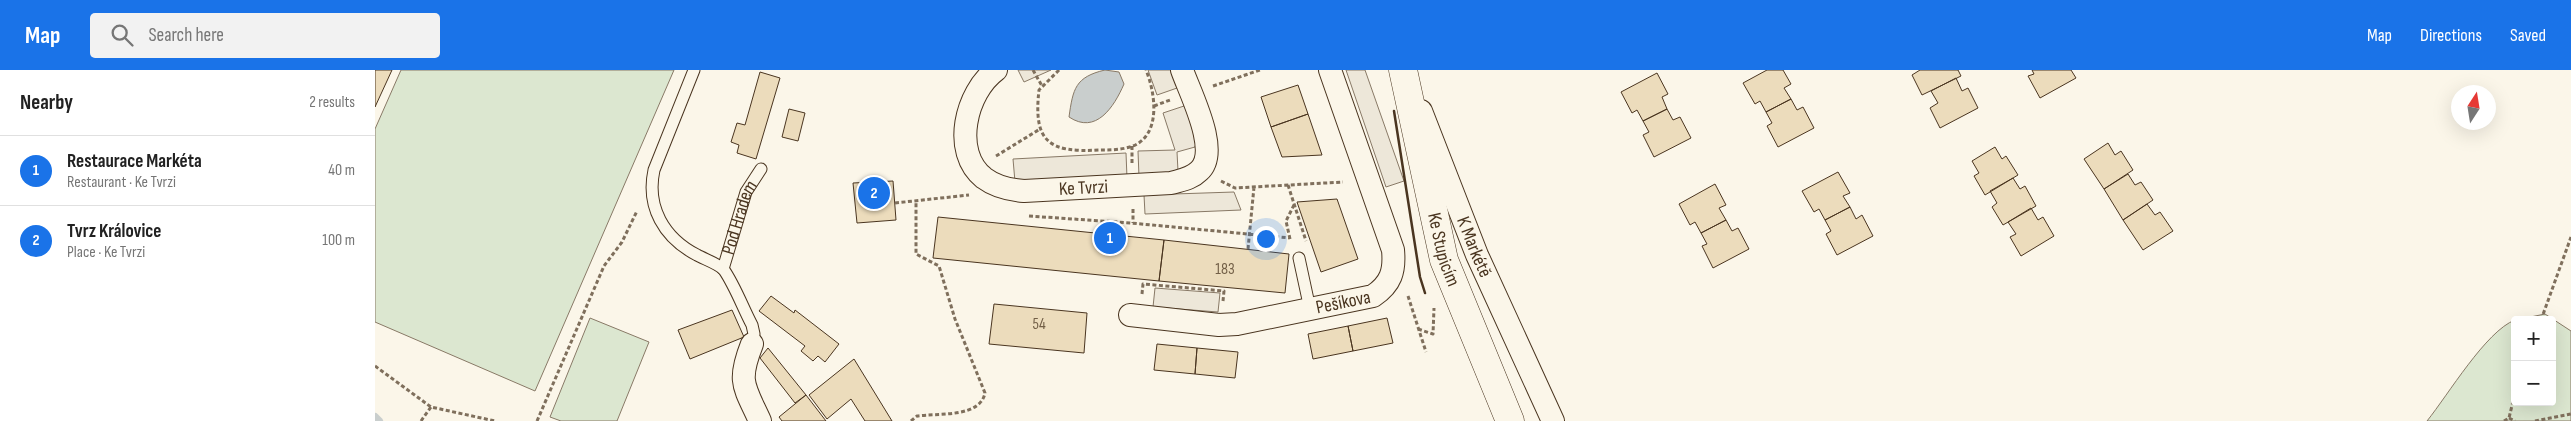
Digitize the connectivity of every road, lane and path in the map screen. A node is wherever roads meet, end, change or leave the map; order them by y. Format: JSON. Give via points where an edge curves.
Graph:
{"nodes":[{"id":1,"x":694,"y":70,"type":"edge"},
{"id":2,"x":996,"y":70,"type":"edge"},
{"id":3,"x":1033,"y":70,"type":"edge"},
{"id":4,"x":1059,"y":70,"type":"edge"},
{"id":5,"x":1146,"y":70,"type":"edge"},
{"id":6,"x":1181,"y":70,"type":"edge"},
{"id":7,"x":1330,"y":70,"type":"edge"},
{"id":8,"x":1404,"y":70,"type":"edge"},
{"id":9,"x":1042,"y":86,"type":"junction"},
{"id":10,"x":1040,"y":129,"type":"junction"},
{"id":11,"x":975,"y":168,"type":"junction"},
{"id":12,"x":761,"y":169,"type":"dead end"},
{"id":13,"x":1200,"y":171,"type":"junction"},
{"id":14,"x":1346,"y":182,"type":"dead end"},
{"id":15,"x":995,"y":185,"type":"junction"},
{"id":16,"x":1288,"y":185,"type":"junction"},
{"id":17,"x":1254,"y":186,"type":"junction"},
{"id":18,"x":651,"y":196,"type":"junction"},
{"id":19,"x":917,"y":200,"type":"junction"},
{"id":20,"x":895,"y":203,"type":"dead end"},
{"id":21,"x":1294,"y":205,"type":"junction"},
{"id":22,"x":1027,"y":216,"type":"dead end"},
{"id":23,"x":1250,"y":235,"type":"junction"},
{"id":24,"x":2571,"y":236,"type":"edge"},
{"id":25,"x":1290,"y":238,"type":"junction"},
{"id":26,"x":1248,"y":249,"type":"dead end"},
{"id":27,"x":1299,"y":258,"type":"junction"},
{"id":28,"x":723,"y":269,"type":"junction"},
{"id":29,"x":1407,"y":294,"type":"dead end"},
{"id":30,"x":1223,"y":305,"type":"dead end"},
{"id":31,"x":1310,"y":309,"type":"junction"},
{"id":32,"x":1135,"y":316,"type":"joint"},
{"id":33,"x":2542,"y":316,"type":"edge"},
{"id":34,"x":752,"y":344,"type":"joint"},
{"id":35,"x":1426,"y":352,"type":"dead end"},
{"id":36,"x":375,"y":366,"type":"edge"},
{"id":37,"x":2512,"y":406,"type":"edge"},
{"id":38,"x":431,"y":407,"type":"junction"},
{"id":39,"x":2571,"y":414,"type":"edge"},
{"id":40,"x":2509,"y":418,"type":"junction"},
{"id":41,"x":421,"y":421,"type":"edge"},
{"id":42,"x":495,"y":421,"type":"edge"},
{"id":43,"x":537,"y":421,"type":"edge"},
{"id":44,"x":759,"y":421,"type":"edge"},
{"id":45,"x":911,"y":421,"type":"edge"},
{"id":46,"x":1509,"y":421,"type":"edge"},
{"id":47,"x":1553,"y":421,"type":"edge"},
{"id":48,"x":2504,"y":421,"type":"edge"},
{"id":49,"x":2515,"y":421,"type":"edge"},
{"id":50,"x":2535,"y":421,"type":"edge"}],
"edges":[{"from":1,"to":18,"type":"lane","via":[[657,161]]},
{"from":2,"to":11,"type":"street","via":[[977,90],[968,114],[966,141]]},
{"from":3,"to":9,"type":"path"},
{"from":4,"to":9,"type":"path"},
{"from":5,"to":10,"type":"path","via":[[1155,108],[1148,130],[1134,146],[1071,151],[1052,144]]},
{"from":6,"to":13,"type":"street","via":[[1207,140],[1207,158]]},
{"from":7,"to":31,"type":"street","name":"Pešíkova","via":[[1393,250],[1394,264],[1392,277],[1385,288],[1373,296]]},
{"from":8,"to":46,"type":"street","name":"Ke Stupicím","via":[[1444,260]]},
{"from":8,"to":47,"type":"street","name":"K Markétě","via":[[1477,255]]},
{"from":9,"to":10,"type":"path","via":[[1037,109]]},
{"from":10,"to":11,"type":"path"},
{"from":11,"to":15,"type":"street","name":"Ke Tvrzi"},
{"from":12,"to":28,"type":"lane","name":"Pod Hradem","via":[[746,192]]},
{"from":13,"to":15,"type":"street","name":"Ke Tvrzi","via":[[1190,178],[1171,183],[1024,191]]},
{"from":13,"to":17,"type":"path","via":[[1235,188]]},
{"from":14,"to":16,"type":"path"},
{"from":15,"to":19,"type":"path","via":[[990,193]]},
{"from":16,"to":17,"type":"path"},
{"from":16,"to":21,"type":"path"},
{"from":17,"to":23,"type":"path"},
{"from":18,"to":28,"type":"lane","name":"Pod Hradem","via":[[665,231],[686,250]]},
{"from":18,"to":43,"type":"path","via":[[637,211],[622,242],[604,266]]},
{"from":19,"to":20,"type":"path"},
{"from":19,"to":45,"type":"path","via":[[916,254],[939,266],[955,319],[985,393],[981,404],[969,411],[917,416]]},
{"from":21,"to":25,"type":"path","via":[[1286,221]]},
{"from":21,"to":27,"type":"path","via":[[1311,255]]},
{"from":22,"to":23,"type":"path"},
{"from":23,"to":25,"type":"path"},
{"from":23,"to":26,"type":"path"},
{"from":24,"to":33,"type":"path"},
{"from":25,"to":27,"type":"path","via":[[1294,255]]},
{"from":27,"to":31,"type":"lane"},
{"from":28,"to":34,"type":"lane","name":"Pod Hradem","via":[[752,325]]},
{"from":29,"to":35,"type":"path"},
{"from":30,"to":32,"type":"path","via":[[1224,291],[1143,284]]},
{"from":31,"to":32,"type":"street","name":"Pešíkova","via":[[1219,325]]},
{"from":34,"to":44,"type":"street","name":"Pod Hradem","via":[[742,375]]},
{"from":36,"to":38,"type":"path"},
{"from":37,"to":40,"type":"path"},
{"from":38,"to":41,"type":"path"},
{"from":38,"to":42,"type":"path"},
{"from":39,"to":50,"type":"path"},
{"from":40,"to":48,"type":"path"},
{"from":40,"to":49,"type":"path"}]}
